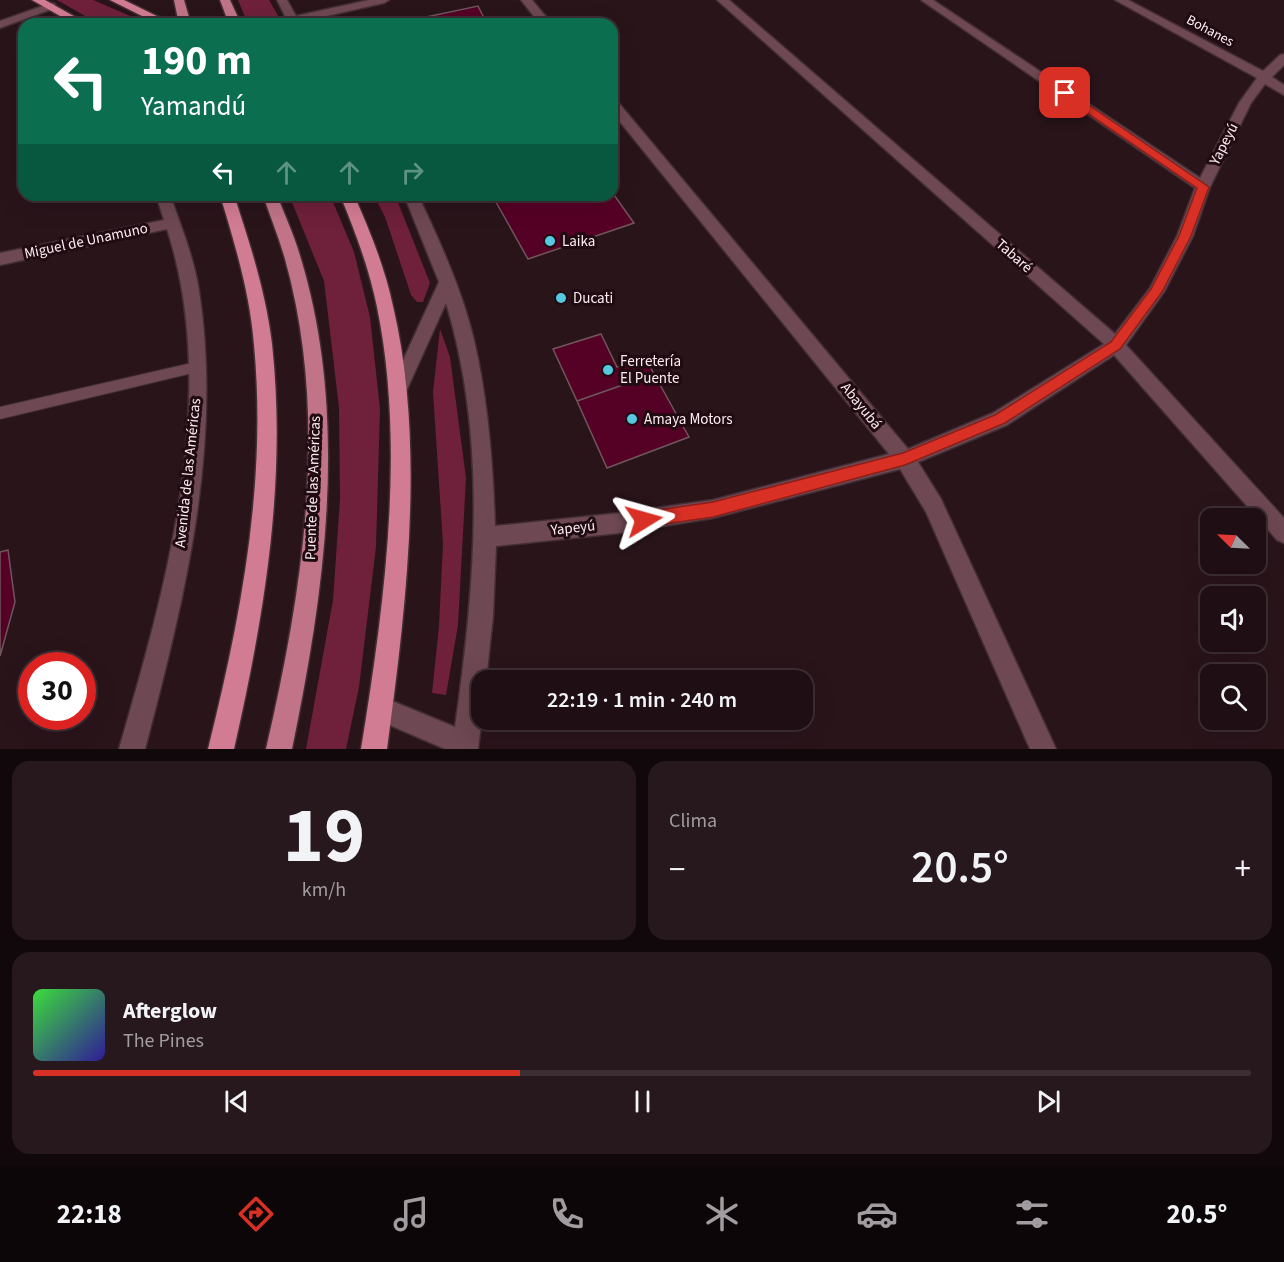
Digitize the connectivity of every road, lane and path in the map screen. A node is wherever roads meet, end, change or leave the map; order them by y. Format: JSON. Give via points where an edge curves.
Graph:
{"nodes":[{"id":1,"x":37,"y":0,"type":"edge"},
{"id":2,"x":115,"y":0,"type":"edge"},
{"id":3,"x":179,"y":0,"type":"edge"},
{"id":4,"x":225,"y":0,"type":"edge"},
{"id":5,"x":282,"y":0,"type":"edge"},
{"id":6,"x":384,"y":0,"type":"edge"},
{"id":7,"x":526,"y":0,"type":"edge"},
{"id":8,"x":722,"y":0,"type":"edge"},
{"id":9,"x":926,"y":0,"type":"edge"},
{"id":10,"x":1120,"y":0,"type":"edge"},
{"id":11,"x":51,"y":6,"type":"junction"},
{"id":12,"x":72,"y":18,"type":"edge"},
{"id":13,"x":154,"y":18,"type":"edge"},
{"id":14,"x":184,"y":18,"type":"edge"},
{"id":15,"x":232,"y":18,"type":"edge"},
{"id":16,"x":292,"y":18,"type":"edge"},
{"id":17,"x":310,"y":18,"type":"edge"},
{"id":18,"x":541,"y":18,"type":"edge"},
{"id":19,"x":2,"y":22,"type":"edge"},
{"id":20,"x":18,"y":27,"type":"edge"},
{"id":21,"x":1284,"y":58,"type":"edge"},
{"id":22,"x":1264,"y":77,"type":"junction"},
{"id":23,"x":1284,"y":91,"type":"edge"},
{"id":24,"x":618,"y":111,"type":"edge"},
{"id":25,"x":1203,"y":187,"type":"junction"},
{"id":26,"x":165,"y":201,"type":"edge"},
{"id":27,"x":229,"y":201,"type":"edge"},
{"id":28,"x":273,"y":201,"type":"edge"},
{"id":29,"x":350,"y":201,"type":"edge"},
{"id":30,"x":413,"y":201,"type":"edge"},
{"id":31,"x":173,"y":223,"type":"junction"},
{"id":32,"x":0,"y":259,"type":"edge"},
{"id":33,"x":447,"y":283,"type":"junction"},
{"id":34,"x":1116,"y":345,"type":"junction"},
{"id":35,"x":196,"y":368,"type":"junction"},
{"id":36,"x":398,"y":391,"type":"junction"},
{"id":37,"x":0,"y":412,"type":"edge"},
{"id":38,"x":905,"y":459,"type":"junction"},
{"id":39,"x":1284,"y":533,"type":"edge"},
{"id":40,"x":485,"y":537,"type":"junction"},
{"id":41,"x":381,"y":708,"type":"junction"},
{"id":42,"x":132,"y":749,"type":"edge"},
{"id":43,"x":221,"y":749,"type":"edge"},
{"id":44,"x":279,"y":749,"type":"edge"},
{"id":45,"x":374,"y":749,"type":"edge"},
{"id":46,"x":464,"y":749,"type":"edge"},
{"id":47,"x":1043,"y":749,"type":"edge"}],
"edges":[{"from":1,"to":11,"type":"highway"},
{"from":2,"to":13,"type":"highway"},
{"from":3,"to":14,"type":"main road"},
{"from":4,"to":15,"type":"main road"},
{"from":5,"to":16,"type":"street"},
{"from":6,"to":17,"type":"street"},
{"from":7,"to":18,"type":"street"},
{"from":8,"to":34,"type":"street","name":"Tabaré"},
{"from":9,"to":25,"type":"street"},
{"from":10,"to":22,"type":"street","name":"Bohanes"},
{"from":11,"to":12,"type":"highway"},
{"from":11,"to":19,"type":"street"},
{"from":19,"to":20,"type":"street"},
{"from":21,"to":22,"type":"street","name":"Yapeyú"},
{"from":22,"to":23,"type":"street","name":"Bohanes"},
{"from":22,"to":25,"type":"street","name":"Yapeyú","via":[[1245,103]]},
{"from":24,"to":38,"type":"street","name":"Abayubá"},
{"from":25,"to":34,"type":"street","name":"Yapeyú","via":[[1185,236],[1156,292]]},
{"from":26,"to":31,"type":"street","name":"Avenida de las Américas"},
{"from":27,"to":43,"type":"highway","via":[[246,254],[263,343],[267,469],[258,563]]},
{"from":28,"to":44,"type":"main road","name":"Puente de las Américas","via":[[299,274],[313,356],[317,454],[313,554],[306,609]]},
{"from":29,"to":36,"type":"highway","via":[[364,235],[388,319]]},
{"from":30,"to":33,"type":"street"},
{"from":31,"to":32,"type":"street","name":"Miguel de Unamuno"},
{"from":31,"to":35,"type":"street","name":"Avenida de las Américas","via":[[191,291]]},
{"from":33,"to":36,"type":"street"},
{"from":33,"to":40,"type":"street","via":[[469,356],[480,441]]},
{"from":34,"to":38,"type":"street","name":"Yapeyú","via":[[1000,419]]},
{"from":34,"to":39,"type":"street","name":"Tabaré"},
{"from":35,"to":37,"type":"lane"},
{"from":35,"to":42,"type":"street","name":"Avenida de las Américas","via":[[194,446],[177,569],[163,638]]},
{"from":36,"to":41,"type":"highway","via":[[399,543]]},
{"from":38,"to":40,"type":"street","name":"Yapeyú","via":[[713,509]]},
{"from":38,"to":47,"type":"street","name":"Abayubá","via":[[933,506]]},
{"from":40,"to":46,"type":"street","via":[[479,643]]},
{"from":41,"to":45,"type":"highway"},
{"from":41,"to":46,"type":"street","via":[[451,738]]}]}
